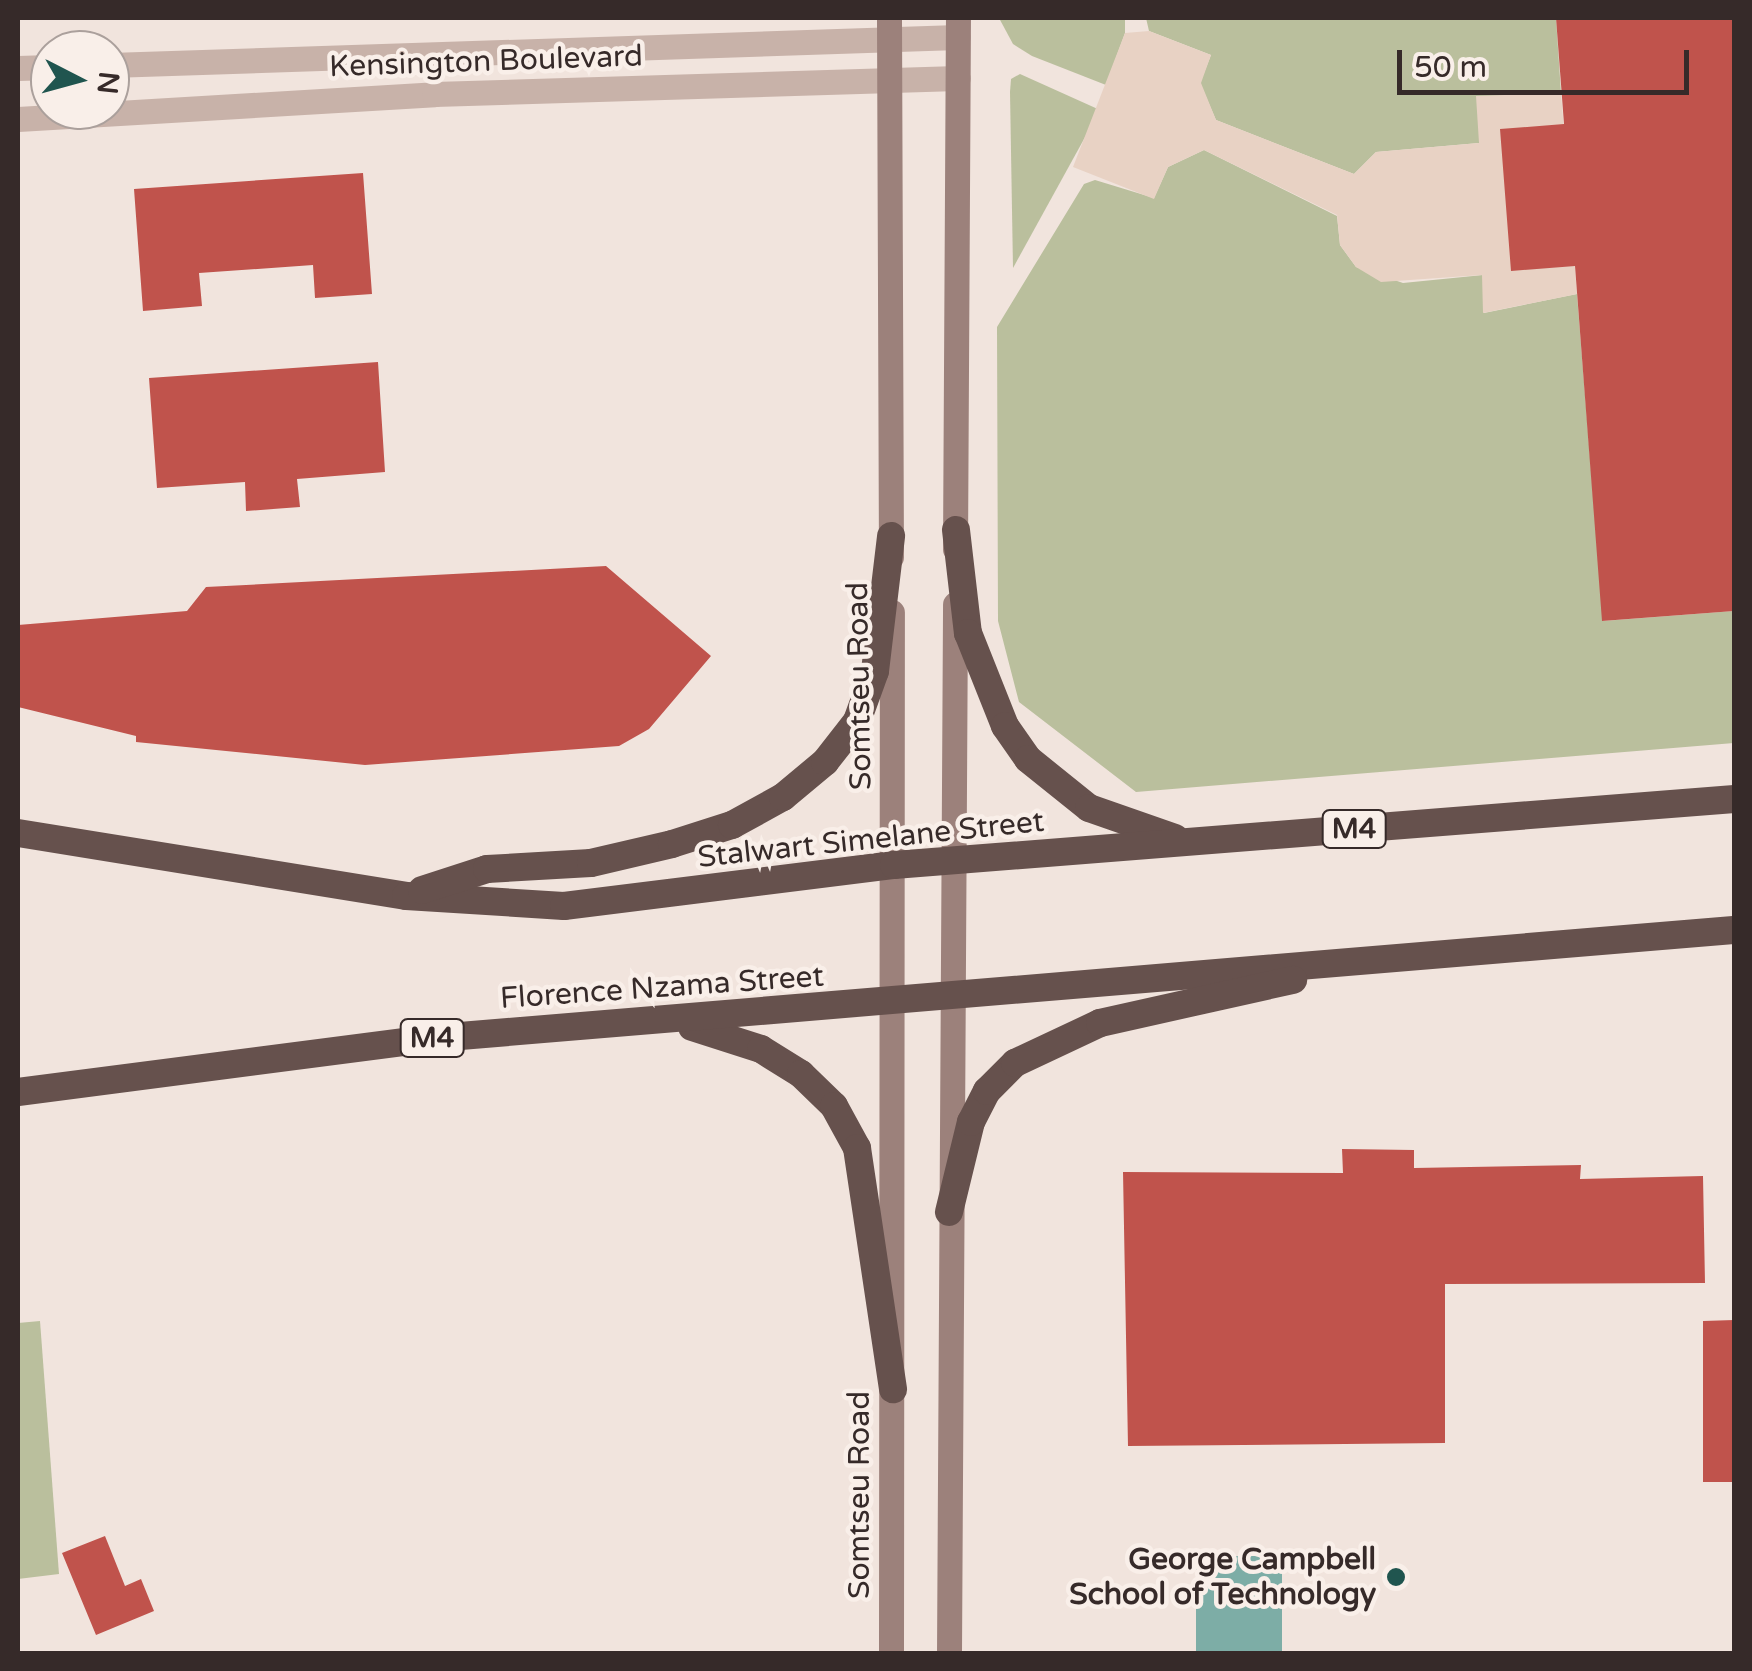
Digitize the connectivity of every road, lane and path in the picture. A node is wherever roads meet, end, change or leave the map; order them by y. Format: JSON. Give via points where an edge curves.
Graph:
{"nodes":[{"id":1,"x":958,"y":27,"type":"edge"},
{"id":2,"x":889,"y":28,"type":"edge"},
{"id":3,"x":130,"y":64,"type":"edge"},
{"id":4,"x":958,"y":78,"type":"junction"},
{"id":5,"x":889,"y":79,"type":"junction"},
{"id":6,"x":18,"y":119,"type":"edge"},
{"id":7,"x":956,"y":530,"type":"junction"},
{"id":8,"x":891,"y":536,"type":"junction"},
{"id":9,"x":1734,"y":799,"type":"edge"},
{"id":10,"x":18,"y":833,"type":"edge"},
{"id":11,"x":1190,"y":842,"type":"junction"},
{"id":12,"x":952,"y":862,"type":"junction"},
{"id":13,"x":894,"y":865,"type":"junction"},
{"id":14,"x":406,"y":896,"type":"junction"},
{"id":15,"x":1734,"y":930,"type":"edge"},
{"id":16,"x":1427,"y":954,"type":"junction"},
{"id":17,"x":952,"y":997,"type":"junction"},
{"id":18,"x":896,"y":1002,"type":"junction"},
{"id":19,"x":648,"y":1021,"type":"junction"},
{"id":20,"x":18,"y":1092,"type":"edge"},
{"id":21,"x":949,"y":1212,"type":"junction"},
{"id":22,"x":894,"y":1389,"type":"junction"},
{"id":23,"x":891,"y":1654,"type":"edge"},
{"id":24,"x":948,"y":1654,"type":"edge"}],
"edges":[{"from":1,"to":2,"type":"street","name":"Kensington Boulevard"},
{"from":1,"to":4,"type":"main road"},
{"from":2,"to":3,"type":"street","name":"Kensington Boulevard"},
{"from":2,"to":5,"type":"main road","name":"Somtseu Road"},
{"from":4,"to":5,"type":"street","name":"Kensington Boulevard"},
{"from":4,"to":7,"type":"main road"},
{"from":5,"to":6,"type":"street","name":"Kensington Boulevard","via":[[434,94]]},
{"from":5,"to":8,"type":"main road","name":"Somtseu Road"},
{"from":7,"to":11,"type":"highway","via":[[968,634],[985,685],[1028,759],[1089,808]]},
{"from":7,"to":12,"type":"main road"},
{"from":8,"to":13,"type":"main road","name":"Somtseu Road"},
{"from":8,"to":14,"type":"highway","via":[[875,671],[856,721],[825,762],[782,797],[732,825],[672,844],[592,863],[487,869]]},
{"from":9,"to":11,"type":"highway","name":"Stalwart Simelane Street","number":"M4"},
{"from":10,"to":14,"type":"highway","name":"Stalwart Simelane Street","number":"M4"},
{"from":11,"to":12,"type":"highway","name":"Stalwart Simelane Street","number":"M4"},
{"from":12,"to":13,"type":"highway","name":"Stalwart Simelane Street","number":"M4"},
{"from":12,"to":17,"type":"main road"},
{"from":13,"to":14,"type":"highway","name":"Stalwart Simelane Street","number":"M4","via":[[564,906]]},
{"from":13,"to":18,"type":"main road","name":"Somtseu Road"},
{"from":15,"to":16,"type":"highway","number":"M4"},
{"from":16,"to":17,"type":"highway","number":"M4"},
{"from":16,"to":21,"type":"highway","via":[[1167,1004],[1045,1045],[1014,1062],[988,1091],[971,1122]]},
{"from":17,"to":18,"type":"highway","number":"M4"},
{"from":17,"to":21,"type":"main road"},
{"from":18,"to":19,"type":"highway","name":"Florence Nzama Street","number":"M4"},
{"from":18,"to":22,"type":"main road","name":"Somtseu Road"},
{"from":19,"to":20,"type":"highway","name":"Florence Nzama Street","number":"M4","via":[[436,1038]]},
{"from":19,"to":22,"type":"highway","via":[[721,1032],[761,1049],[834,1106],[857,1148]]},
{"from":21,"to":24,"type":"main road"},
{"from":22,"to":23,"type":"main road","name":"Somtseu Road"}]}
